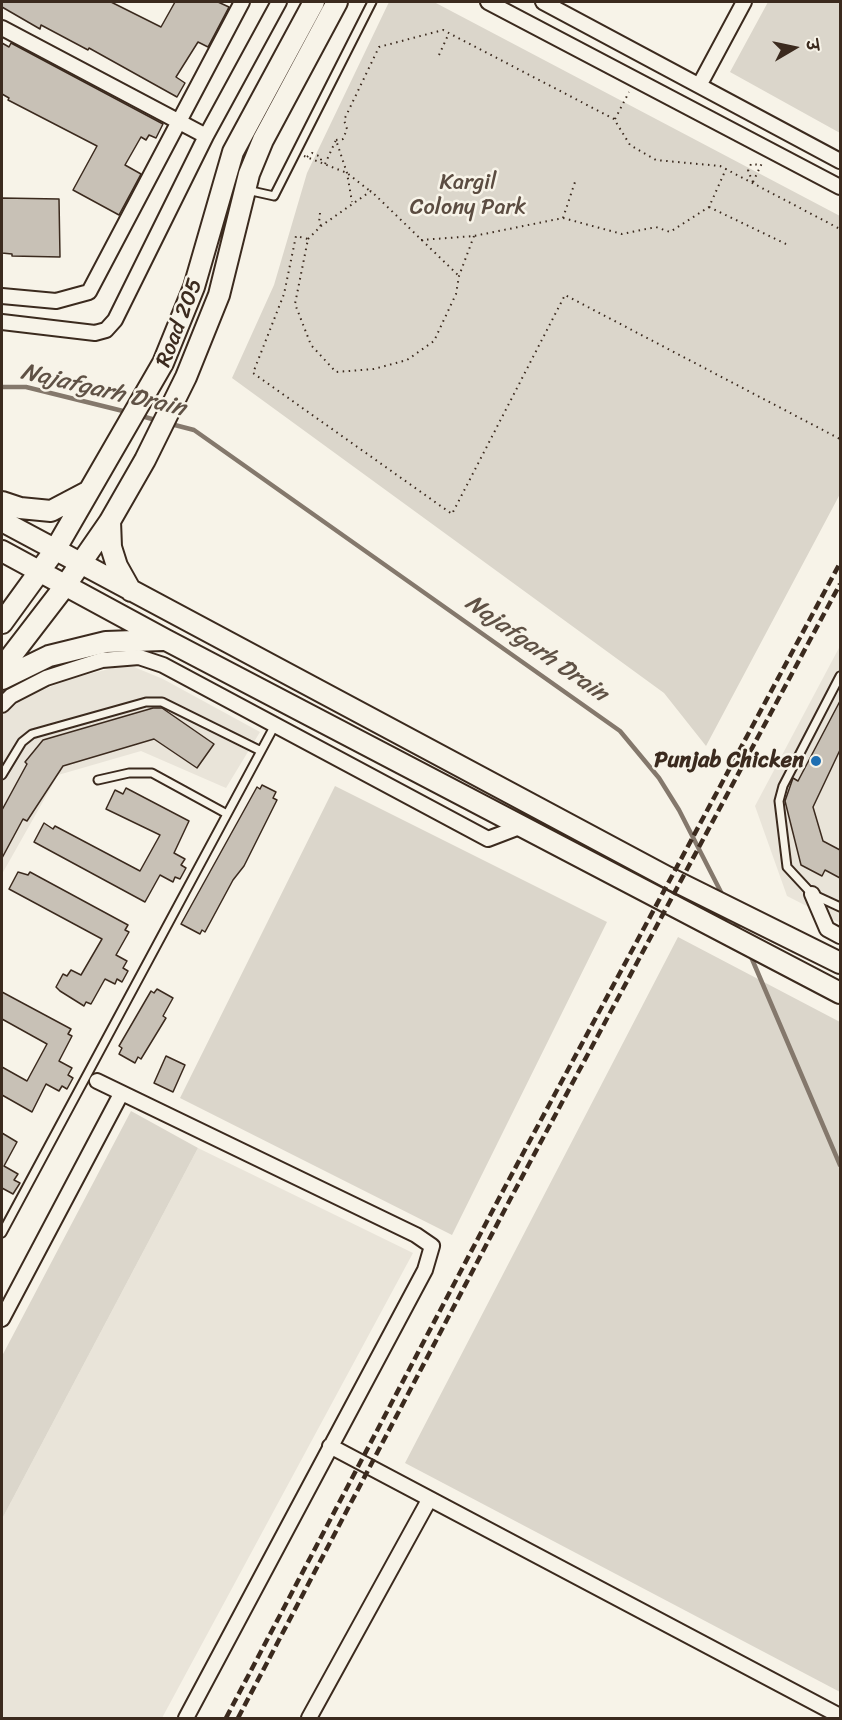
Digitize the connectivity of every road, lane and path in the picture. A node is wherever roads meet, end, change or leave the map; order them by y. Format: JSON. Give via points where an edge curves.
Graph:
{"nodes":[{"id":1,"x":242,"y":2,"type":"edge"},
{"id":2,"x":279,"y":2,"type":"edge"},
{"id":3,"x":314,"y":2,"type":"edge"},
{"id":4,"x":337,"y":2,"type":"edge"},
{"id":5,"x":372,"y":2,"type":"edge"},
{"id":6,"x":489,"y":2,"type":"edge"},
{"id":7,"x":543,"y":2,"type":"edge"},
{"id":8,"x":744,"y":2,"type":"edge"},
{"id":9,"x":561,"y":6,"type":"edge"},
{"id":10,"x":2,"y":28,"type":"edge"},
{"id":11,"x":597,"y":30,"type":"junction"},
{"id":12,"x":449,"y":33,"type":"junction"},
{"id":13,"x":585,"y":52,"type":"junction"},
{"id":14,"x":439,"y":54,"type":"dead end"},
{"id":15,"x":672,"y":70,"type":"junction"},
{"id":16,"x":700,"y":84,"type":"junction"},
{"id":17,"x":660,"y":92,"type":"junction"},
{"id":18,"x":624,"y":101,"type":"dead end"},
{"id":19,"x":614,"y":119,"type":"junction"},
{"id":20,"x":177,"y":121,"type":"junction"},
{"id":21,"x":206,"y":136,"type":"junction"},
{"id":22,"x":336,"y":140,"type":"junction"},
{"id":23,"x":769,"y":149,"type":"junction"},
{"id":24,"x":296,"y":153,"type":"junction"},
{"id":25,"x":307,"y":157,"type":"junction"},
{"id":26,"x":840,"y":161,"type":"edge"},
{"id":27,"x":323,"y":163,"type":"junction"},
{"id":28,"x":761,"y":165,"type":"junction"},
{"id":29,"x":726,"y":169,"type":"junction"},
{"id":30,"x":347,"y":172,"type":"junction"},
{"id":31,"x":576,"y":179,"type":"dead end"},
{"id":32,"x":753,"y":182,"type":"junction"},
{"id":33,"x":840,"y":187,"type":"edge"},
{"id":34,"x":245,"y":189,"type":"junction"},
{"id":35,"x":371,"y":191,"type":"junction"},
{"id":36,"x":353,"y":204,"type":"junction"},
{"id":37,"x":709,"y":207,"type":"junction"},
{"id":38,"x":320,"y":213,"type":"dead end"},
{"id":39,"x":563,"y":218,"type":"junction"},
{"id":40,"x":321,"y":226,"type":"junction"},
{"id":41,"x":840,"y":229,"type":"edge"},
{"id":42,"x":474,"y":236,"type":"junction"},
{"id":43,"x":308,"y":239,"type":"junction"},
{"id":44,"x":421,"y":240,"type":"junction"},
{"id":45,"x":786,"y":244,"type":"dead end"},
{"id":46,"x":459,"y":276,"type":"junction"},
{"id":47,"x":2,"y":296,"type":"edge"},
{"id":48,"x":2,"y":322,"type":"edge"},
{"id":49,"x":840,"y":439,"type":"edge"},
{"id":50,"x":90,"y":490,"type":"junction"},
{"id":51,"x":2,"y":502,"type":"edge"},
{"id":52,"x":110,"y":520,"type":"junction"},
{"id":53,"x":2,"y":521,"type":"edge"},
{"id":54,"x":56,"y":550,"type":"junction"},
{"id":55,"x":2,"y":551,"type":"edge"},
{"id":56,"x":80,"y":564,"type":"junction"},
{"id":57,"x":41,"y":572,"type":"junction"},
{"id":58,"x":65,"y":586,"type":"junction"},
{"id":59,"x":132,"y":592,"type":"junction"},
{"id":60,"x":2,"y":623,"type":"edge"},
{"id":61,"x":166,"y":640,"type":"junction"},
{"id":62,"x":2,"y":668,"type":"edge"},
{"id":63,"x":840,"y":675,"type":"edge"},
{"id":64,"x":2,"y":679,"type":"edge"},
{"id":65,"x":2,"y":705,"type":"edge"},
{"id":66,"x":275,"y":725,"type":"junction"},
{"id":67,"x":261,"y":751,"type":"junction"},
{"id":68,"x":2,"y":776,"type":"edge"},
{"id":69,"x":98,"y":780,"type":"dead end"},
{"id":70,"x":227,"y":814,"type":"junction"},
{"id":71,"x":522,"y":826,"type":"junction"},
{"id":72,"x":812,"y":894,"type":"junction"},
{"id":73,"x":840,"y":907,"type":"edge"},
{"id":74,"x":840,"y":936,"type":"edge"},
{"id":75,"x":840,"y":963,"type":"edge"},
{"id":76,"x":840,"y":993,"type":"edge"},
{"id":77,"x":91,"y":1078,"type":"junction"},
{"id":78,"x":121,"y":1094,"type":"junction"},
{"id":79,"x":2,"y":1233,"type":"edge"},
{"id":80,"x":2,"y":1319,"type":"edge"},
{"id":81,"x":330,"y":1446,"type":"junction"},
{"id":82,"x":429,"y":1500,"type":"junction"},
{"id":83,"x":832,"y":1715,"type":"edge"},
{"id":84,"x":186,"y":1719,"type":"edge"},
{"id":85,"x":309,"y":1719,"type":"edge"}],
"edges":[{"from":1,"to":20,"type":"street"},
{"from":2,"to":21,"type":"street"},
{"from":3,"to":50,"type":"street","name":"Road 205","via":[[234,152],[194,287],[163,363]]},
{"from":4,"to":34,"type":"street","name":"Road 205","via":[[263,140]]},
{"from":5,"to":24,"type":"lane"},
{"from":6,"to":13,"type":"street"},
{"from":7,"to":9,"type":"street"},
{"from":8,"to":16,"type":"street"},
{"from":9,"to":11,"type":"street"},
{"from":10,"to":20,"type":"street"},
{"from":11,"to":13,"type":"street"},
{"from":11,"to":15,"type":"street"},
{"from":12,"to":14,"type":"path"},
{"from":12,"to":19,"type":"path"},
{"from":12,"to":22,"type":"path","via":[[443,30],[379,47],[344,120],[347,129],[343,139]]},
{"from":13,"to":17,"type":"street"},
{"from":15,"to":16,"type":"street"},
{"from":15,"to":17,"type":"street"},
{"from":16,"to":26,"type":"street"},
{"from":17,"to":23,"type":"street"},
{"from":18,"to":19,"type":"path"},
{"from":19,"to":29,"type":"path","via":[[630,145],[656,160]]},
{"from":20,"to":21,"type":"street"},
{"from":20,"to":47,"type":"street","via":[[89,292],[56,301]]},
{"from":21,"to":48,"type":"street","via":[[115,320],[106,330],[95,333]]},
{"from":22,"to":27,"type":"path"},
{"from":22,"to":30,"type":"path"},
{"from":23,"to":28,"type":"path"},
{"from":23,"to":33,"type":"street"},
{"from":24,"to":25,"type":"path"},
{"from":24,"to":34,"type":"lane","via":[[274,196]]},
{"from":25,"to":27,"type":"path"},
{"from":25,"to":27,"type":"path","via":[[312,153],[321,157]]},
{"from":27,"to":30,"type":"path"},
{"from":28,"to":32,"type":"path"},
{"from":28,"to":32,"type":"path","via":[[751,164],[748,171]]},
{"from":29,"to":32,"type":"path"},
{"from":29,"to":37,"type":"path"},
{"from":30,"to":35,"type":"path"},
{"from":30,"to":36,"type":"path"},
{"from":31,"to":39,"type":"path"},
{"from":32,"to":41,"type":"path"},
{"from":34,"to":52,"type":"street","name":"Road 205","via":[[219,295],[186,377]]},
{"from":35,"to":36,"type":"path"},
{"from":35,"to":44,"type":"path"},
{"from":36,"to":40,"type":"path"},
{"from":37,"to":39,"type":"path","via":[[669,232],[656,227],[622,234]]},
{"from":37,"to":45,"type":"path"},
{"from":38,"to":40,"type":"path"},
{"from":39,"to":42,"type":"path"},
{"from":40,"to":43,"type":"path"},
{"from":42,"to":44,"type":"path"},
{"from":42,"to":46,"type":"path"},
{"from":43,"to":46,"type":"path","via":[[295,304],[311,345],[336,372],[375,369],[407,360],[434,341],[456,294]]},
{"from":43,"to":49,"type":"path","via":[[296,236],[284,294],[253,373],[452,514],[565,295]]},
{"from":44,"to":46,"type":"path"},
{"from":50,"to":51,"type":"street","via":[[51,511]]},
{"from":50,"to":54,"type":"street","name":"Road 205"},
{"from":52,"to":56,"type":"street","name":"Road 205"},
{"from":52,"to":59,"type":"street","via":[[111,548]]},
{"from":53,"to":54,"type":"street"},
{"from":54,"to":56,"type":"street"},
{"from":54,"to":57,"type":"street","name":"Road 205"},
{"from":55,"to":57,"type":"street"},
{"from":56,"to":58,"type":"street","name":"Road 205"},
{"from":56,"to":59,"type":"street"},
{"from":57,"to":58,"type":"street"},
{"from":57,"to":60,"type":"street","name":"Road 205"},
{"from":58,"to":61,"type":"street"},
{"from":58,"to":62,"type":"street","name":"Road 205"},
{"from":59,"to":75,"type":"street","via":[[667,877]]},
{"from":61,"to":64,"type":"street","via":[[106,642],[49,656]]},
{"from":61,"to":71,"type":"street"},
{"from":63,"to":72,"type":"lane","via":[[779,801],[788,867]]},
{"from":65,"to":66,"type":"street","via":[[46,678],[102,660],[139,657],[163,665]]},
{"from":66,"to":67,"type":"lane"},
{"from":66,"to":71,"type":"street","via":[[488,839]]},
{"from":67,"to":68,"type":"lane","via":[[162,702],[146,702],[32,734],[21,742]]},
{"from":67,"to":70,"type":"lane"},
{"from":69,"to":70,"type":"lane","via":[[152,773]]},
{"from":70,"to":77,"type":"lane"},
{"from":71,"to":76,"type":"street"},
{"from":72,"to":73,"type":"lane"},
{"from":72,"to":74,"type":"street","via":[[827,929]]},
{"from":77,"to":78,"type":"street"},
{"from":77,"to":79,"type":"lane"},
{"from":78,"to":80,"type":"street"},
{"from":78,"to":81,"type":"street","via":[[417,1235],[432,1246],[425,1270]]},
{"from":81,"to":82,"type":"street"},
{"from":81,"to":84,"type":"street"},
{"from":82,"to":83,"type":"street"},
{"from":82,"to":85,"type":"street"}]}
